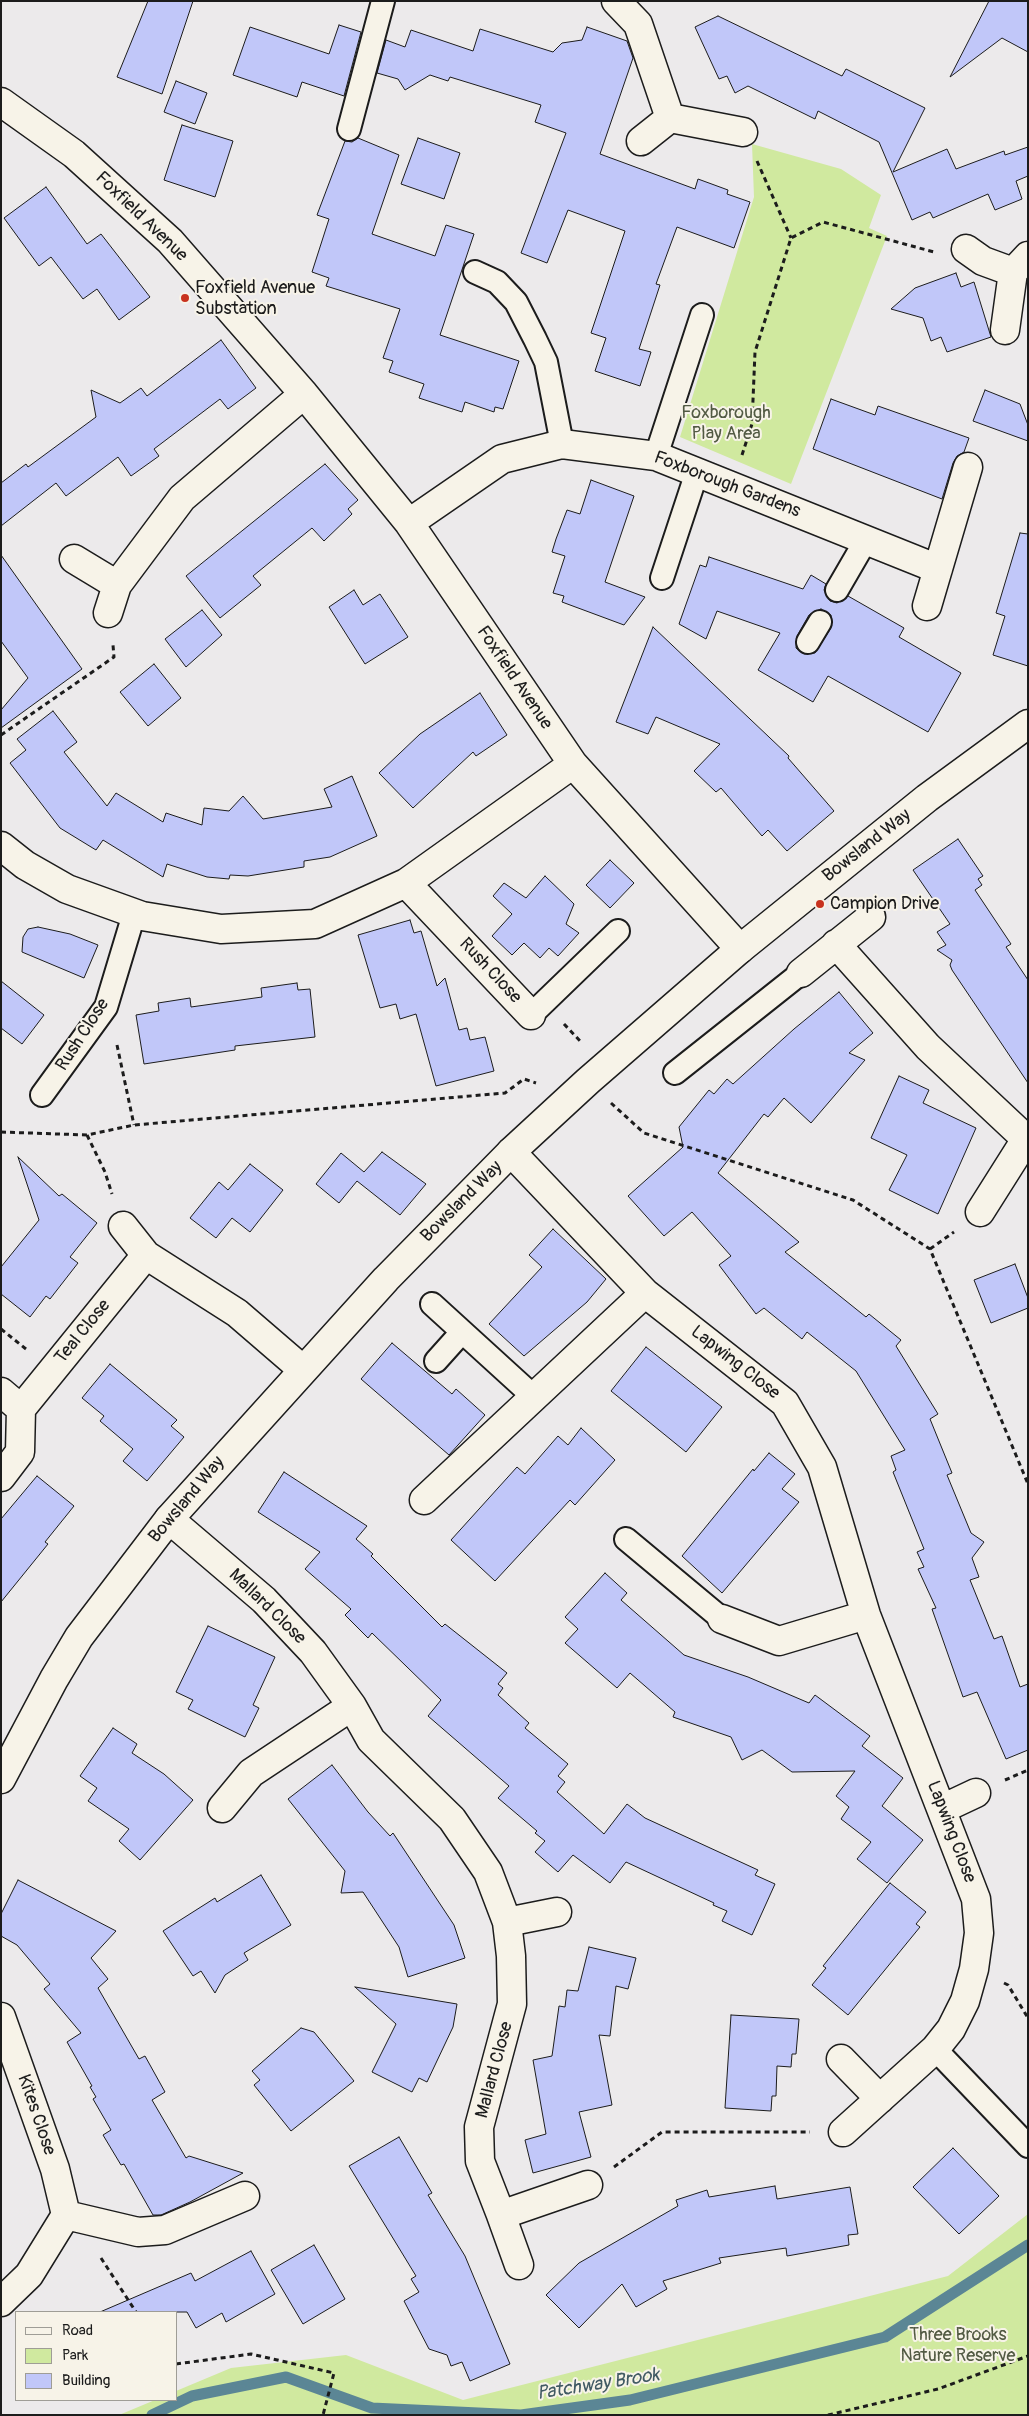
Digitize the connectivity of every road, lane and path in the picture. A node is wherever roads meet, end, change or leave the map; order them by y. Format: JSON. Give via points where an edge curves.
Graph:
{"nodes":[{"id":1,"x":383,"y":1,"type":"edge"},
{"id":2,"x":616,"y":1,"type":"edge"},
{"id":3,"x":1,"y":102,"type":"edge"},
{"id":4,"x":670,"y":118,"type":"junction"},
{"id":5,"x":349,"y":129,"type":"dead end"},
{"id":6,"x":743,"y":132,"type":"joint"},
{"id":7,"x":641,"y":141,"type":"dead end"},
{"id":8,"x":791,"y":238,"type":"junction"},
{"id":9,"x":966,"y":249,"type":"joint"},
{"id":10,"x":1020,"y":264,"type":"edge"},
{"id":11,"x":475,"y":272,"type":"dead end"},
{"id":12,"x":702,"y":315,"type":"dead end"},
{"id":13,"x":1005,"y":330,"type":"dead end"},
{"id":14,"x":304,"y":394,"type":"junction"},
{"id":15,"x":746,"y":409,"type":"dead end"},
{"id":16,"x":753,"y":409,"type":"junction"},
{"id":17,"x":562,"y":444,"type":"junction"},
{"id":18,"x":656,"y":456,"type":"junction"},
{"id":19,"x":968,"y":467,"type":"dead end"},
{"id":20,"x":697,"y":472,"type":"junction"},
{"id":21,"x":732,"y":486,"type":"junction"},
{"id":22,"x":408,"y":523,"type":"junction"},
{"id":23,"x":866,"y":540,"type":"junction"},
{"id":24,"x":74,"y":559,"type":"dead end"},
{"id":25,"x":938,"y":568,"type":"junction"},
{"id":26,"x":662,"y":578,"type":"dead end"},
{"id":27,"x":116,"y":585,"type":"junction"},
{"id":28,"x":837,"y":590,"type":"dead end"},
{"id":29,"x":927,"y":606,"type":"dead end"},
{"id":30,"x":108,"y":613,"type":"joint"},
{"id":31,"x":820,"y":622,"type":"dead end"},
{"id":32,"x":808,"y":642,"type":"dead end"},
{"id":33,"x":1028,"y":724,"type":"edge"},
{"id":34,"x":1,"y":735,"type":"edge"},
{"id":35,"x":573,"y":764,"type":"junction"},
{"id":36,"x":1,"y":846,"type":"edge"},
{"id":37,"x":406,"y":883,"type":"junction"},
{"id":38,"x":134,"y":914,"type":"junction"},
{"id":39,"x":871,"y":917,"type":"dead end"},
{"id":40,"x":618,"y":931,"type":"dead end"},
{"id":41,"x":836,"y":944,"type":"junction"},
{"id":42,"x":740,"y":949,"type":"junction"},
{"id":43,"x":801,"y":973,"type":"joint"},
{"id":44,"x":537,"y":1009,"type":"junction"},
{"id":45,"x":116,"y":1036,"type":"dead end"},
{"id":46,"x":675,"y":1074,"type":"dead end"},
{"id":47,"x":588,"y":1081,"type":"junction"},
{"id":48,"x":539,"y":1084,"type":"dead end"},
{"id":49,"x":42,"y":1095,"type":"dead end"},
{"id":50,"x":134,"y":1125,"type":"junction"},
{"id":51,"x":1,"y":1132,"type":"edge"},
{"id":52,"x":87,"y":1135,"type":"junction"},
{"id":53,"x":1026,"y":1137,"type":"edge"},
{"id":54,"x":511,"y":1152,"type":"junction"},
{"id":55,"x":980,"y":1212,"type":"dead end"},
{"id":56,"x":122,"y":1226,"type":"joint"},
{"id":57,"x":146,"y":1255,"type":"junction"},
{"id":58,"x":645,"y":1293,"type":"junction"},
{"id":59,"x":432,"y":1304,"type":"dead end"},
{"id":60,"x":462,"y":1332,"type":"junction"},
{"id":61,"x":436,"y":1361,"type":"dead end"},
{"id":62,"x":302,"y":1369,"type":"junction"},
{"id":63,"x":534,"y":1397,"type":"junction"},
{"id":64,"x":11,"y":1401,"type":"edge"},
{"id":65,"x":1,"y":1477,"type":"edge"},
{"id":66,"x":1028,"y":1484,"type":"edge"},
{"id":67,"x":424,"y":1500,"type":"dead end"},
{"id":68,"x":169,"y":1519,"type":"junction"},
{"id":69,"x":626,"y":1539,"type":"dead end"},
{"id":70,"x":866,"y":1615,"type":"junction"},
{"id":71,"x":722,"y":1620,"type":"joint"},
{"id":72,"x":352,"y":1706,"type":"junction"},
{"id":73,"x":1,"y":1780,"type":"edge"},
{"id":74,"x":976,"y":1793,"type":"dead end"},
{"id":75,"x":222,"y":1808,"type":"dead end"},
{"id":76,"x":942,"y":1809,"type":"junction"},
{"id":77,"x":558,"y":1912,"type":"dead end"},
{"id":78,"x":507,"y":1922,"type":"junction"},
{"id":79,"x":1,"y":2017,"type":"edge"},
{"id":80,"x":935,"y":2049,"type":"junction"},
{"id":81,"x":841,"y":2059,"type":"dead end"},
{"id":82,"x":880,"y":2099,"type":"junction"},
{"id":83,"x":843,"y":2132,"type":"joint"},
{"id":84,"x":1028,"y":2146,"type":"edge"},
{"id":85,"x":588,"y":2185,"type":"joint"},
{"id":86,"x":245,"y":2196,"type":"dead end"},
{"id":87,"x":66,"y":2215,"type":"junction"},
{"id":88,"x":501,"y":2215,"type":"junction"},
{"id":89,"x":519,"y":2265,"type":"dead end"},
{"id":90,"x":1,"y":2302,"type":"edge"},
{"id":91,"x":135,"y":2311,"type":"edge"},
{"id":92,"x":1028,"y":2356,"type":"edge"},
{"id":93,"x":178,"y":2364,"type":"edge"},
{"id":94,"x":323,"y":2413,"type":"edge"},
{"id":95,"x":828,"y":2415,"type":"edge"}],
"edges":[{"from":1,"to":5,"type":"lane"},
{"from":2,"to":4,"type":"street","via":[[638,24]]},
{"from":3,"to":14,"type":"street","name":"Foxfield Avenue","via":[[74,154],[170,241]]},
{"from":4,"to":6,"type":"street"},
{"from":4,"to":7,"type":"street"},
{"from":6,"to":8,"type":"path"},
{"from":8,"to":9,"type":"path","via":[[823,222],[937,252],[951,254]]},
{"from":8,"to":16,"type":"path","via":[[755,352]]},
{"from":9,"to":10,"type":"street","via":[[983,261]]},
{"from":10,"to":13,"type":"street"},
{"from":11,"to":17,"type":"lane","via":[[497,282],[516,302],[535,339],[546,362]]},
{"from":12,"to":18,"type":"lane"},
{"from":14,"to":22,"type":"street","name":"Foxfield Avenue"},
{"from":14,"to":27,"type":"street","via":[[182,498]]},
{"from":15,"to":16,"type":"path"},
{"from":16,"to":21,"type":"path","via":[[752,424]]},
{"from":17,"to":18,"type":"street","name":"Foxborough Gardens"},
{"from":17,"to":22,"type":"street","name":"Foxborough Gardens","via":[[502,459]]},
{"from":18,"to":20,"type":"street","name":"Foxborough Gardens"},
{"from":19,"to":25,"type":"street"},
{"from":20,"to":21,"type":"street","name":"Foxborough Gardens"},
{"from":20,"to":26,"type":"lane"},
{"from":21,"to":23,"type":"street","name":"Foxborough Gardens"},
{"from":22,"to":35,"type":"street","name":"Foxfield Avenue"},
{"from":23,"to":25,"type":"street","name":"Foxborough Gardens"},
{"from":23,"to":28,"type":"lane"},
{"from":24,"to":27,"type":"street"},
{"from":25,"to":29,"type":"street"},
{"from":27,"to":30,"type":"street"},
{"from":30,"to":34,"type":"path","via":[[114,657]]},
{"from":31,"to":32,"type":"lane"},
{"from":33,"to":42,"type":"street","name":"Bowsland Way","via":[[926,798]]},
{"from":35,"to":37,"type":"street"},
{"from":35,"to":42,"type":"street","name":"Foxfield Avenue"},
{"from":36,"to":38,"type":"street","via":[[67,889]]},
{"from":37,"to":38,"type":"street","via":[[316,924],[221,930]]},
{"from":37,"to":44,"type":"street","name":"Rush Close"},
{"from":38,"to":49,"type":"lane","name":"Rush Close","via":[[106,1007]]},
{"from":39,"to":41,"type":"street"},
{"from":40,"to":44,"type":"lane","name":"Rush Close"},
{"from":41,"to":43,"type":"street"},
{"from":41,"to":53,"type":"street","via":[[928,1047]]},
{"from":42,"to":47,"type":"street","name":"Bowsland Way"},
{"from":43,"to":46,"type":"lane"},
{"from":44,"to":47,"type":"path","via":[[584,1045],[567,1060]]},
{"from":45,"to":50,"type":"path"},
{"from":47,"to":54,"type":"street","name":"Bowsland Way"},
{"from":47,"to":66,"type":"path","via":[[644,1133],[852,1200],[930,1249]]},
{"from":48,"to":50,"type":"path","via":[[524,1079],[505,1093]]},
{"from":50,"to":52,"type":"path"},
{"from":51,"to":52,"type":"path"},
{"from":52,"to":56,"type":"path","via":[[105,1172]]},
{"from":53,"to":55,"type":"street"},
{"from":54,"to":58,"type":"street","name":"Lapwing Close"},
{"from":54,"to":62,"type":"street","name":"Bowsland Way"},
{"from":56,"to":57,"type":"street"},
{"from":57,"to":62,"type":"street","via":[[237,1313]]},
{"from":57,"to":64,"type":"street","name":"Teal Close"},
{"from":58,"to":63,"type":"street"},
{"from":58,"to":70,"type":"street","name":"Lapwing Close","via":[[785,1403],[822,1467]]},
{"from":59,"to":60,"type":"lane"},
{"from":60,"to":61,"type":"lane"},
{"from":60,"to":63,"type":"lane"},
{"from":62,"to":68,"type":"street","name":"Bowsland Way"},
{"from":63,"to":67,"type":"street"},
{"from":64,"to":65,"type":"street","name":"Teal Close","via":[[20,1452]]},
{"from":68,"to":72,"type":"street","name":"Mallard Close","via":[[264,1600],[313,1652]]},
{"from":68,"to":73,"type":"street","name":"Bowsland Way","via":[[79,1637]]},
{"from":69,"to":71,"type":"lane"},
{"from":70,"to":71,"type":"street","via":[[779,1641]]},
{"from":70,"to":76,"type":"street","name":"Lapwing Close"},
{"from":72,"to":75,"type":"street","via":[[251,1772]]},
{"from":72,"to":78,"type":"street","name":"Mallard Close","via":[[371,1740],[452,1819],[488,1872]]},
{"from":74,"to":76,"type":"street"},
{"from":76,"to":80,"type":"street","name":"Lapwing Close","via":[[976,1899],[979,1934],[965,2000],[951,2029]]},
{"from":77,"to":78,"type":"street"},
{"from":78,"to":88,"type":"street","name":"Mallard Close","via":[[512,2004],[480,2127],[480,2161]]},
{"from":79,"to":87,"type":"street","name":"Kites Close","via":[[55,2169]]},
{"from":80,"to":82,"type":"street","name":"Lapwing Close"},
{"from":80,"to":84,"type":"lane"},
{"from":81,"to":82,"type":"street"},
{"from":82,"to":83,"type":"street","name":"Lapwing Close"},
{"from":83,"to":85,"type":"path","via":[[662,2132]]},
{"from":85,"to":88,"type":"street"},
{"from":86,"to":87,"type":"street","via":[[165,2230],[138,2232]]},
{"from":87,"to":90,"type":"street","via":[[28,2274]]},
{"from":87,"to":91,"type":"path","via":[[90,2242]]},
{"from":88,"to":89,"type":"street","name":"Mallard Close"},
{"from":92,"to":95,"type":"path","via":[[938,2389]]},
{"from":93,"to":94,"type":"path","via":[[251,2354],[334,2373]]}]}
